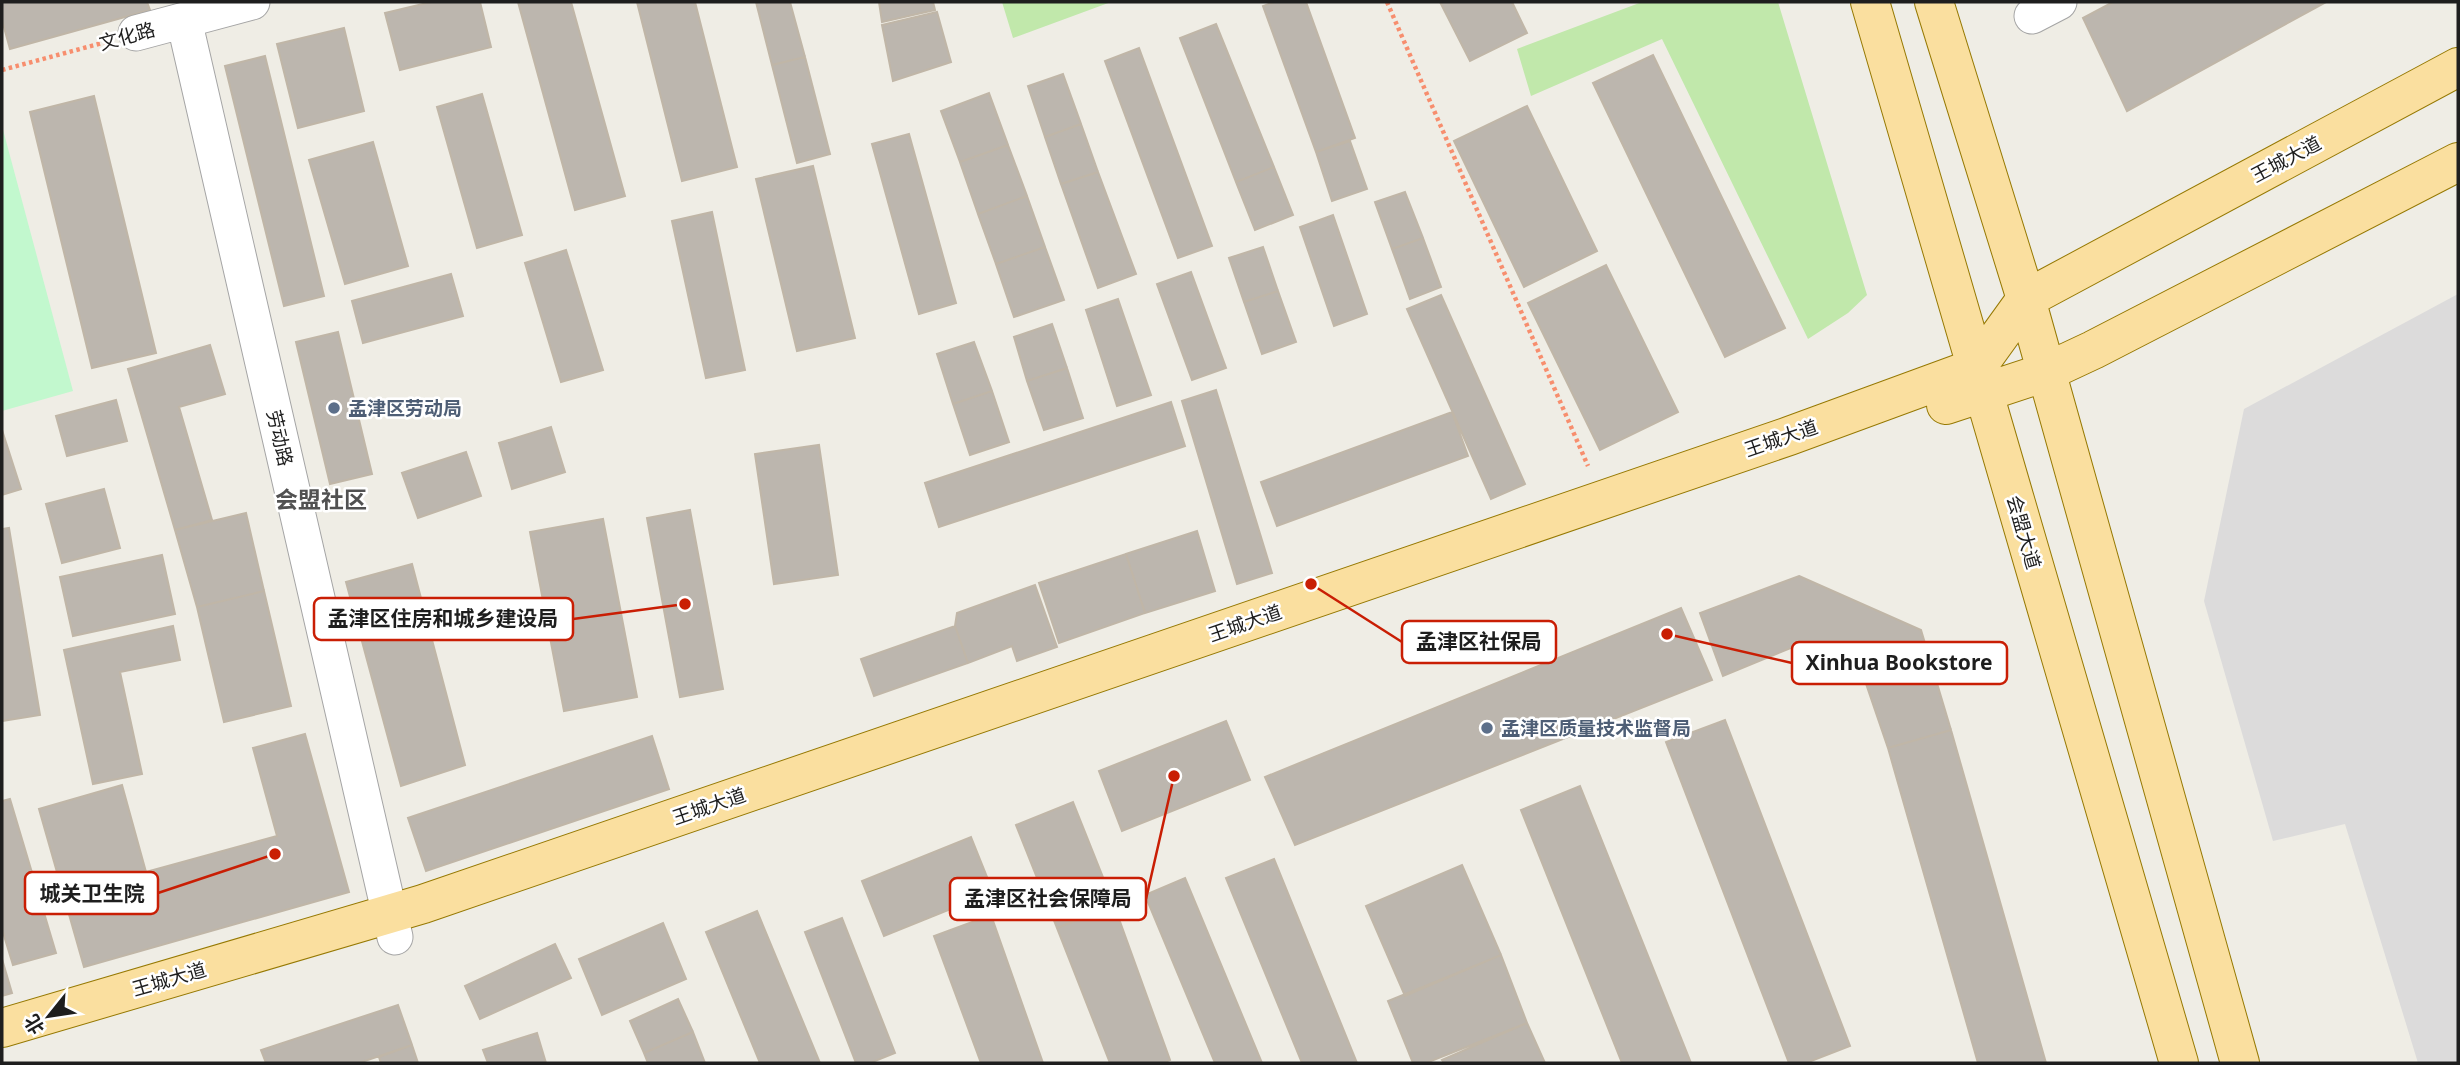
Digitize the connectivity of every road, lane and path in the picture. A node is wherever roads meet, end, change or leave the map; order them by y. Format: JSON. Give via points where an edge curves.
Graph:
{"nodes":[{"id":1,"x":253,"y":2,"type":"edge"},
{"id":2,"x":1387,"y":2,"type":"edge"},
{"id":3,"x":1870,"y":2,"type":"edge"},
{"id":4,"x":1934,"y":2,"type":"edge"},
{"id":5,"x":184,"y":20,"type":"junction"},
{"id":6,"x":136,"y":33,"type":"joint"},
{"id":7,"x":2458,"y":67,"type":"edge"},
{"id":8,"x":2,"y":70,"type":"edge"},
{"id":9,"x":2458,"y":162,"type":"edge"},
{"id":10,"x":2026,"y":299,"type":"junction"},
{"id":11,"x":2046,"y":372,"type":"junction"},
{"id":12,"x":1981,"y":380,"type":"junction"},
{"id":13,"x":1603,"y":500,"type":"junction"},
{"id":14,"x":392,"y":925,"type":"junction"},
{"id":15,"x":2,"y":1028,"type":"edge"},
{"id":16,"x":2,"y":1053,"type":"edge"},
{"id":17,"x":2179,"y":1063,"type":"edge"},
{"id":18,"x":2240,"y":1063,"type":"edge"}],
"edges":[{"from":1,"to":5,"type":"street","name":"文化路"},
{"from":2,"to":13,"type":"path"},
{"from":3,"to":12,"type":"main road","name":"会盟大道"},
{"from":4,"to":10,"type":"main road"},
{"from":5,"to":6,"type":"street","name":"文化路"},
{"from":5,"to":14,"type":"street","name":"劳动路"},
{"from":6,"to":8,"type":"path","name":"文化路"},
{"from":7,"to":10,"type":"main road","name":"王城大道"},
{"from":9,"to":11,"type":"main road","name":"王城大道"},
{"from":10,"to":11,"type":"main road"},
{"from":10,"to":12,"type":"main road","name":"王城大道"},
{"from":11,"to":12,"type":"main road","name":"王城大道"},
{"from":11,"to":18,"type":"main road"},
{"from":12,"to":13,"type":"main road","name":"王城大道"},
{"from":12,"to":14,"type":"main road","name":"王城大道","via":[[1796,458]]},
{"from":12,"to":17,"type":"main road","name":"会盟大道"},
{"from":13,"to":14,"type":"main road","name":"王城大道","via":[[423,904]]},
{"from":14,"to":15,"type":"main road","name":"王城大道"},
{"from":14,"to":16,"type":"main road","name":"王城大道"}]}
